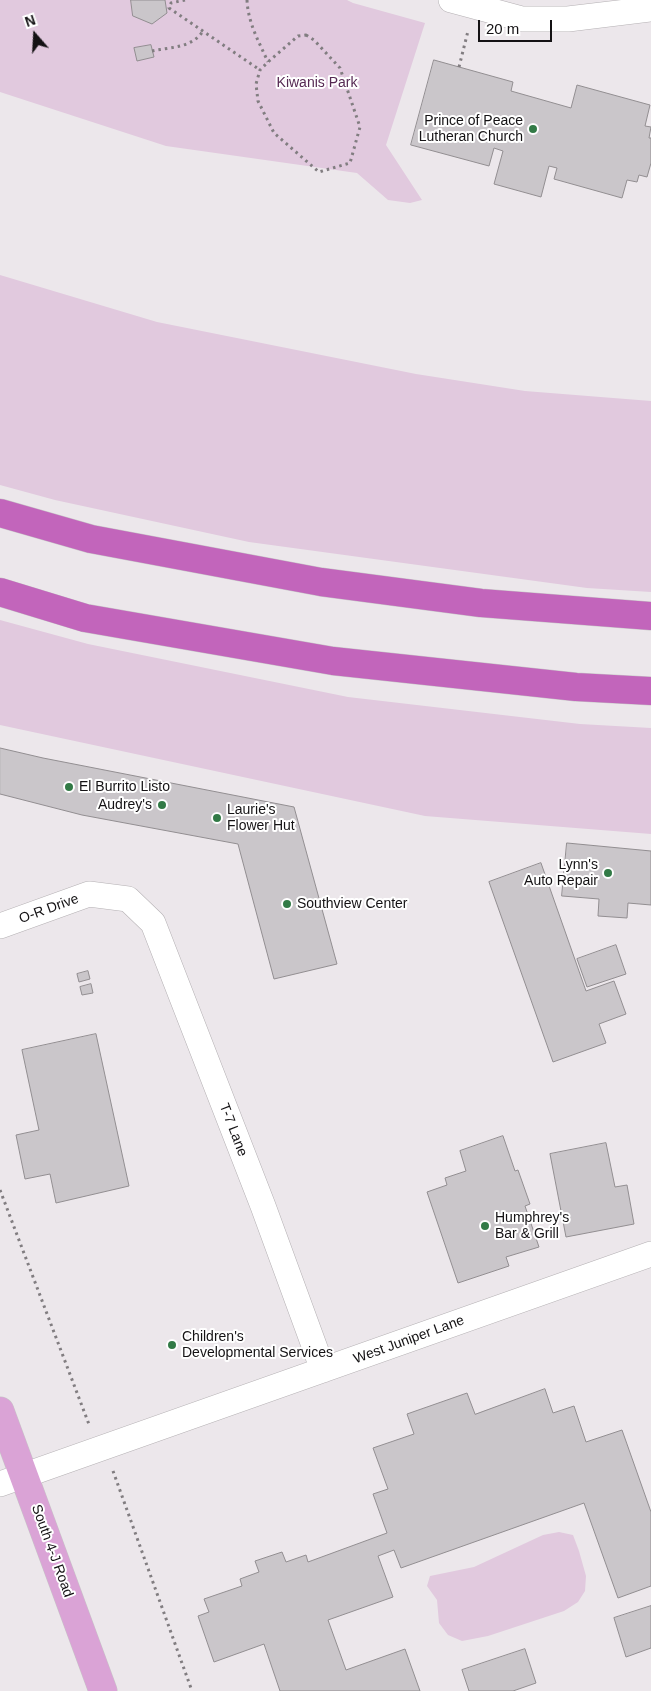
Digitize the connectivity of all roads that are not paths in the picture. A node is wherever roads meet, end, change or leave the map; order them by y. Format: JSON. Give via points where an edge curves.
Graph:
{"nodes":[{"id":1,"x":451,"y":0,"type":"edge"},
{"id":2,"x":565,"y":9,"type":"edge"},
{"id":3,"x":651,"y":9,"type":"edge"},
{"id":4,"x":0,"y":513,"type":"edge"},
{"id":5,"x":0,"y":592,"type":"edge"},
{"id":6,"x":651,"y":616,"type":"edge"},
{"id":7,"x":651,"y":691,"type":"edge"},
{"id":8,"x":128,"y":899,"type":"joint"},
{"id":9,"x":0,"y":926,"type":"edge"},
{"id":10,"x":651,"y":1254,"type":"edge"},
{"id":11,"x":323,"y":1370,"type":"junction"},
{"id":12,"x":0,"y":1411,"type":"edge"},
{"id":13,"x":12,"y":1480,"type":"edge"},
{"id":14,"x":103,"y":1691,"type":"edge"}],
"edges":[{"from":1,"to":2,"type":"street","via":[[522,19]]},
{"from":2,"to":3,"type":"street"},
{"from":4,"to":6,"type":"highway","via":[[91,538],[322,582],[481,603]]},
{"from":5,"to":7,"type":"highway","via":[[85,618],[333,661],[576,687]]},
{"from":8,"to":9,"type":"street","name":"O-R Drive","via":[[89,894]]},
{"from":8,"to":11,"type":"street","name":"T-7 Lane","via":[[153,923]]},
{"from":10,"to":11,"type":"street","name":"West Juniper Lane"},
{"from":11,"to":13,"type":"street","name":"West Juniper Lane"},
{"from":12,"to":13,"type":"main road","name":"South 4-J Road"},
{"from":13,"to":14,"type":"main road","name":"South 4-J Road"}]}
